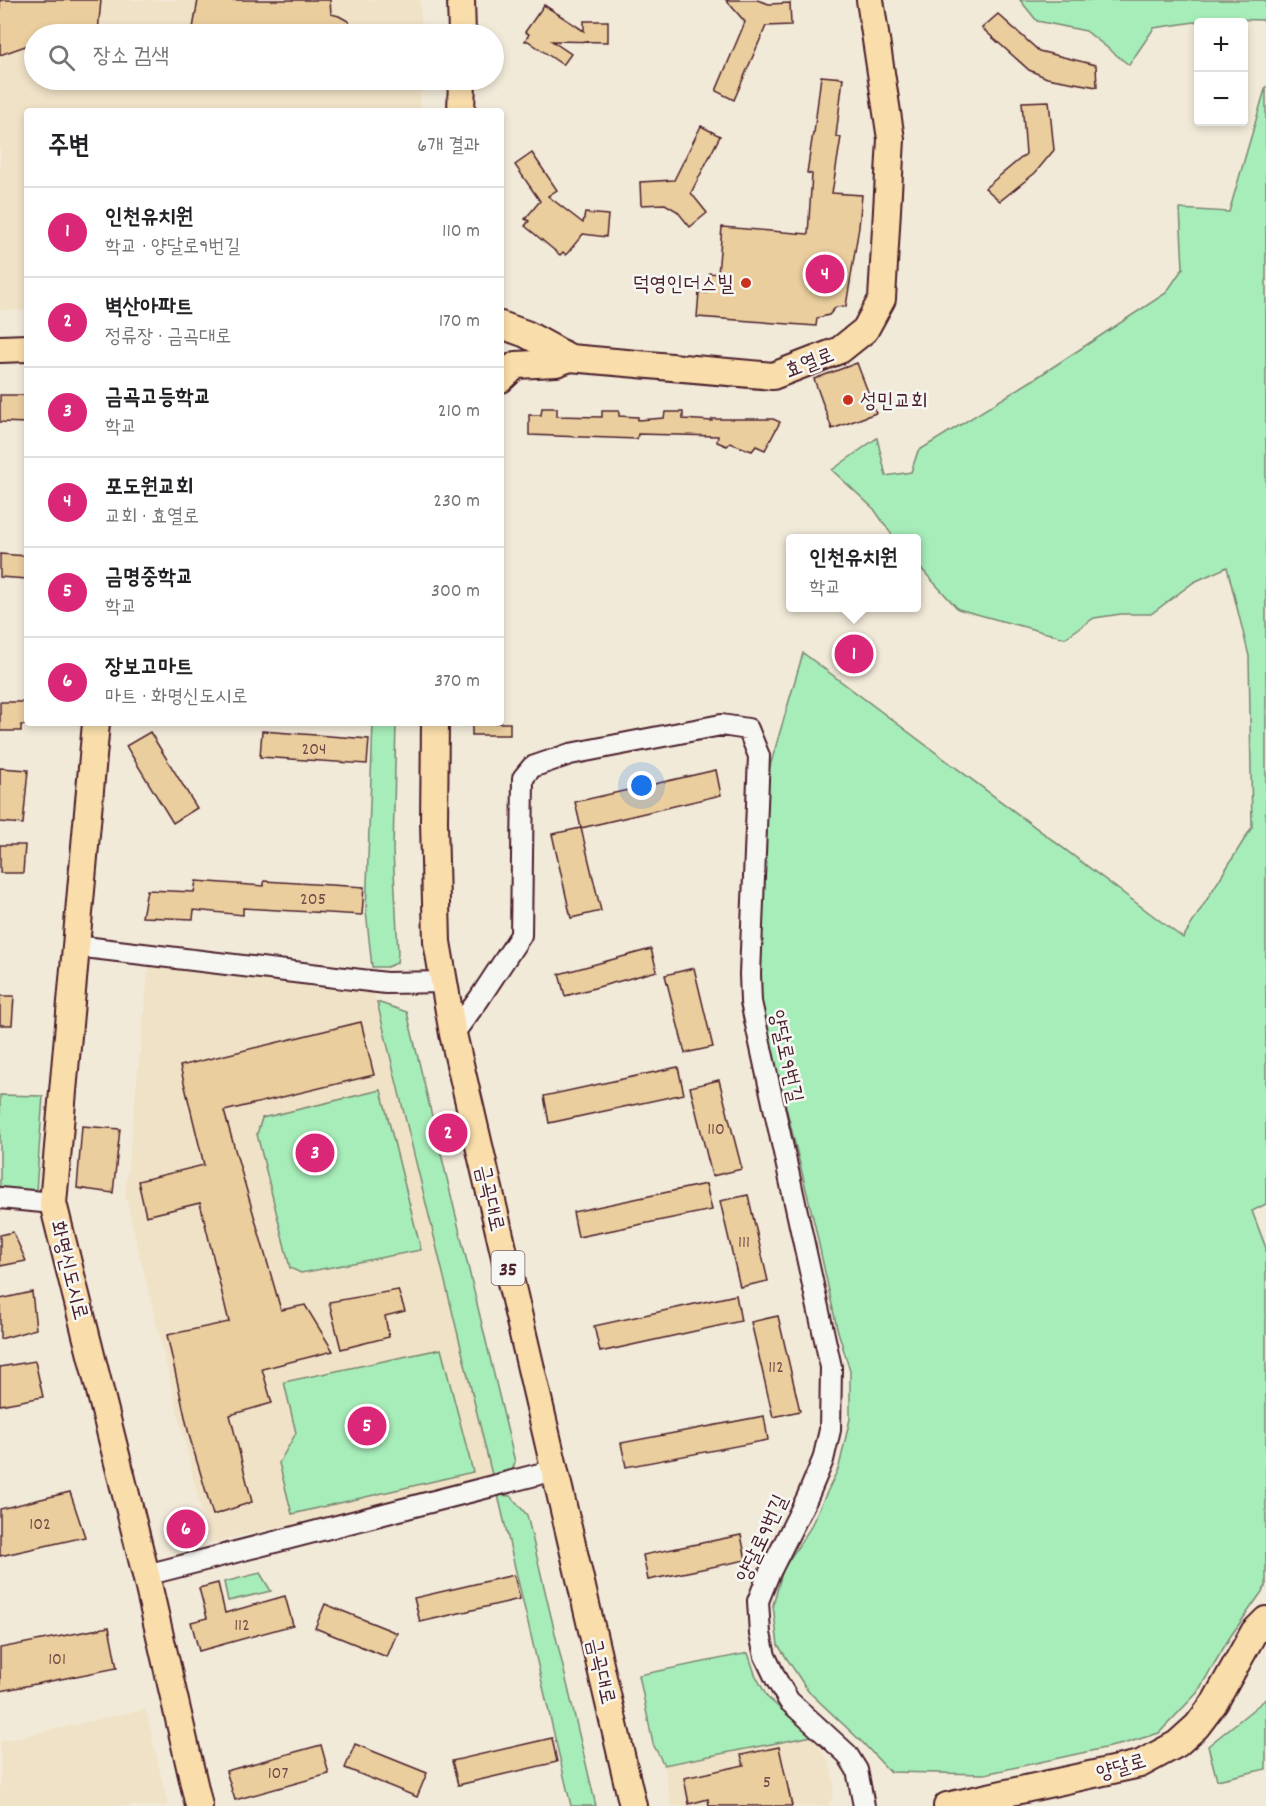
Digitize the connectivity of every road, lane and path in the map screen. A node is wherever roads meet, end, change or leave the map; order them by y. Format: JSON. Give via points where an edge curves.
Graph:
{"nodes":[{"id":1,"x":461,"y":0,"type":"edge"},
{"id":2,"x":870,"y":0,"type":"edge"},
{"id":3,"x":462,"y":24,"type":"edge"},
{"id":4,"x":462,"y":90,"type":"edge"},
{"id":5,"x":461,"y":108,"type":"edge"},
{"id":6,"x":504,"y":310,"type":"edge"},
{"id":7,"x":515,"y":330,"type":"edge"},
{"id":8,"x":24,"y":348,"type":"edge"},
{"id":9,"x":0,"y":349,"type":"edge"},
{"id":10,"x":570,"y":358,"type":"junction"},
{"id":11,"x":508,"y":372,"type":"edge"},
{"id":12,"x":96,"y":726,"type":"edge"},
{"id":13,"x":435,"y":726,"type":"edge"},
{"id":14,"x":76,"y":946,"type":"junction"},
{"id":15,"x":446,"y":992,"type":"junction"},
{"id":16,"x":479,"y":999,"type":"junction"},
{"id":17,"x":453,"y":1034,"type":"junction"},
{"id":18,"x":0,"y":1198,"type":"edge"},
{"id":19,"x":53,"y":1203,"type":"junction"},
{"id":20,"x":555,"y":1470,"type":"junction"},
{"id":21,"x":146,"y":1575,"type":"junction"},
{"id":22,"x":1266,"y":1620,"type":"edge"},
{"id":23,"x":199,"y":1806,"type":"edge"},
{"id":24,"x":633,"y":1806,"type":"edge"},
{"id":25,"x":864,"y":1806,"type":"edge"},
{"id":26,"x":947,"y":1806,"type":"edge"}],
"edges":[{"from":1,"to":3,"type":"main road"},
{"from":2,"to":10,"type":"main road","name":"효열로","via":[[891,139],[882,299],[865,330],[840,350],[773,376]]},
{"from":4,"to":5,"type":"main road"},
{"from":6,"to":7,"type":"main road"},
{"from":7,"to":10,"type":"main road","name":"효열로"},
{"from":7,"to":11,"type":"main road","via":[[528,348],[526,356]]},
{"from":8,"to":9,"type":"main road"},
{"from":10,"to":11,"type":"main road"},
{"from":12,"to":14,"type":"main road","name":"화명신도시로"},
{"from":13,"to":15,"type":"main road","name":"금곡대로","number":"35","via":[[437,942]]},
{"from":14,"to":15,"type":"street"},
{"from":14,"to":19,"type":"main road","name":"화명신도시로"},
{"from":15,"to":16,"type":"street"},
{"from":15,"to":17,"type":"main road","name":"금곡대로","number":"35"},
{"from":16,"to":17,"type":"street","name":"양달로9번길"},
{"from":16,"to":25,"type":"street","name":"양달로9번길","via":[[520,935],[523,778],[532,767],[570,754],[721,724],[748,729],[759,756],[751,1002],[831,1367],[832,1402],[823,1460],[758,1601],[760,1634],[765,1656],[789,1701],[847,1754],[857,1770]]},
{"from":17,"to":20,"type":"main road","name":"금곡대로","number":"35"},
{"from":18,"to":19,"type":"street"},
{"from":19,"to":21,"type":"main road","name":"화명신도시로"},
{"from":20,"to":21,"type":"street"},
{"from":20,"to":24,"type":"main road","name":"금곡대로","number":"35"},
{"from":21,"to":23,"type":"main road","name":"화명신도시로"},
{"from":22,"to":26,"type":"main road","name":"양달로","via":[[1254,1632],[1215,1702],[1177,1744],[1140,1764]]}]}
